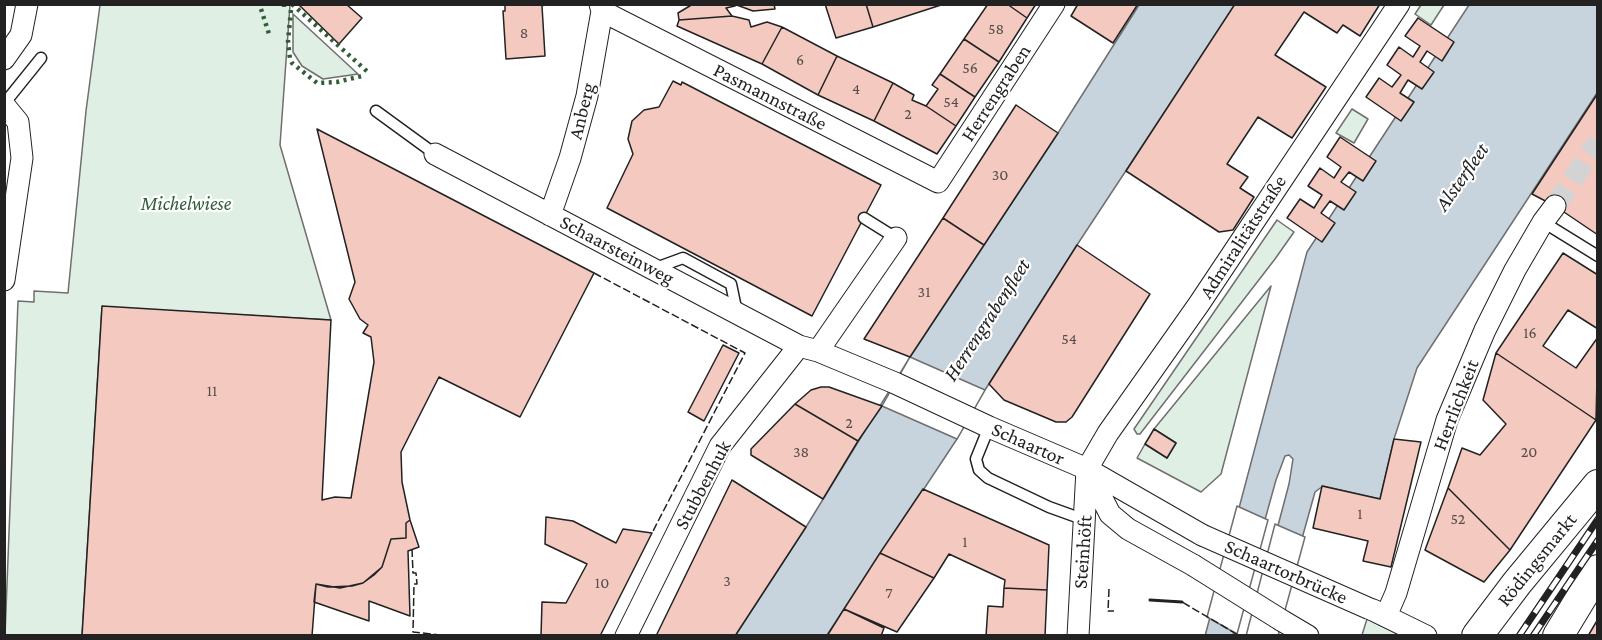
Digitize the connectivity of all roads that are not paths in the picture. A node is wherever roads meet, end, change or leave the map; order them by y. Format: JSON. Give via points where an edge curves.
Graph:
{"nodes":[{"id":1,"x":27,"y":4,"type":"edge"},
{"id":2,"x":1054,"y":4,"type":"edge"},
{"id":3,"x":1399,"y":4,"type":"edge"},
{"id":4,"x":608,"y":7,"type":"edge"},
{"id":5,"x":41,"y":58,"type":"dead end"},
{"id":6,"x":4,"y":59,"type":"edge"},
{"id":7,"x":4,"y":105,"type":"edge"},
{"id":8,"x":376,"y":111,"type":"dead end"},
{"id":9,"x":435,"y":154,"type":"joint"},
{"id":10,"x":938,"y":182,"type":"joint"},
{"id":11,"x":1549,"y":214,"type":"joint"},
{"id":12,"x":550,"y":215,"type":"junction"},
{"id":13,"x":864,"y":218,"type":"dead end"},
{"id":14,"x":896,"y":238,"type":"joint"},
{"id":15,"x":1598,"y":256,"type":"edge"},
{"id":16,"x":4,"y":280,"type":"edge"},
{"id":17,"x":808,"y":348,"type":"junction"},
{"id":18,"x":895,"y":383,"type":"joint"},
{"id":19,"x":989,"y":427,"type":"junction"},
{"id":20,"x":1087,"y":469,"type":"junction"},
{"id":21,"x":1598,"y":485,"type":"edge"},
{"id":22,"x":1157,"y":510,"type":"junction"},
{"id":23,"x":1110,"y":514,"type":"junction"},
{"id":24,"x":1085,"y":520,"type":"junction"},
{"id":25,"x":1202,"y":535,"type":"joint"},
{"id":26,"x":1193,"y":566,"type":"joint"},
{"id":27,"x":1598,"y":570,"type":"edge"},
{"id":28,"x":1378,"y":612,"type":"junction"},
{"id":29,"x":626,"y":636,"type":"edge"},
{"id":30,"x":1078,"y":636,"type":"edge"},
{"id":31,"x":1308,"y":636,"type":"edge"},
{"id":32,"x":1426,"y":636,"type":"edge"},
{"id":33,"x":1477,"y":636,"type":"edge"},
{"id":34,"x":1558,"y":636,"type":"edge"}],
"edges":[{"from":1,"to":6,"type":"street","via":[[21,35]]},
{"from":2,"to":10,"type":"street","name":"Herrengraben"},
{"from":3,"to":20,"type":"street","name":"Admiralitätstraße"},
{"from":4,"to":10,"type":"street","name":"Pasmannstraße"},
{"from":4,"to":12,"type":"street","name":"Anberg","via":[[570,158]]},
{"from":5,"to":7,"type":"lane"},
{"from":7,"to":16,"type":"street","via":[[18,122],[22,158]]},
{"from":8,"to":9,"type":"lane"},
{"from":9,"to":12,"type":"street","name":"Schaarsteinweg"},
{"from":11,"to":15,"type":"lane"},
{"from":11,"to":28,"type":"street","name":"Herrlichkeit","via":[[1485,330],[1447,420],[1396,593]]},
{"from":12,"to":17,"type":"street","name":"Schaarsteinweg"},
{"from":13,"to":14,"type":"lane"},
{"from":14,"to":17,"type":"street"},
{"from":17,"to":18,"type":"street","name":"Schaarsteinweg"},
{"from":17,"to":29,"type":"street","name":"Stubbenhuk","via":[[720,446]]},
{"from":18,"to":19,"type":"street","name":"Schaartor"},
{"from":19,"to":20,"type":"street","name":"Schaartor"},
{"from":19,"to":24,"type":"lane","via":[[976,459],[979,470],[1049,507]]},
{"from":20,"to":22,"type":"street","name":"Schaartor"},
{"from":20,"to":23,"type":"street","name":"Schaartor"},
{"from":20,"to":24,"type":"street","name":"Steinhöft"},
{"from":21,"to":33,"type":"main road","name":"Rödingsmarkt"},
{"from":22,"to":23,"type":"street"},
{"from":22,"to":25,"type":"street","name":"Schaartor"},
{"from":23,"to":24,"type":"street"},
{"from":23,"to":26,"type":"street","name":"Schaartor","via":[[1128,529]]},
{"from":24,"to":30,"type":"street","name":"Steinhöft"},
{"from":25,"to":28,"type":"street","name":"Schaartorbrücke","bridge":true},
{"from":26,"to":31,"type":"street","name":"Schaartorbrücke","bridge":true},
{"from":27,"to":34,"type":"main road"},
{"from":28,"to":32,"type":"street","name":"Schaartorbrücke"}]}
